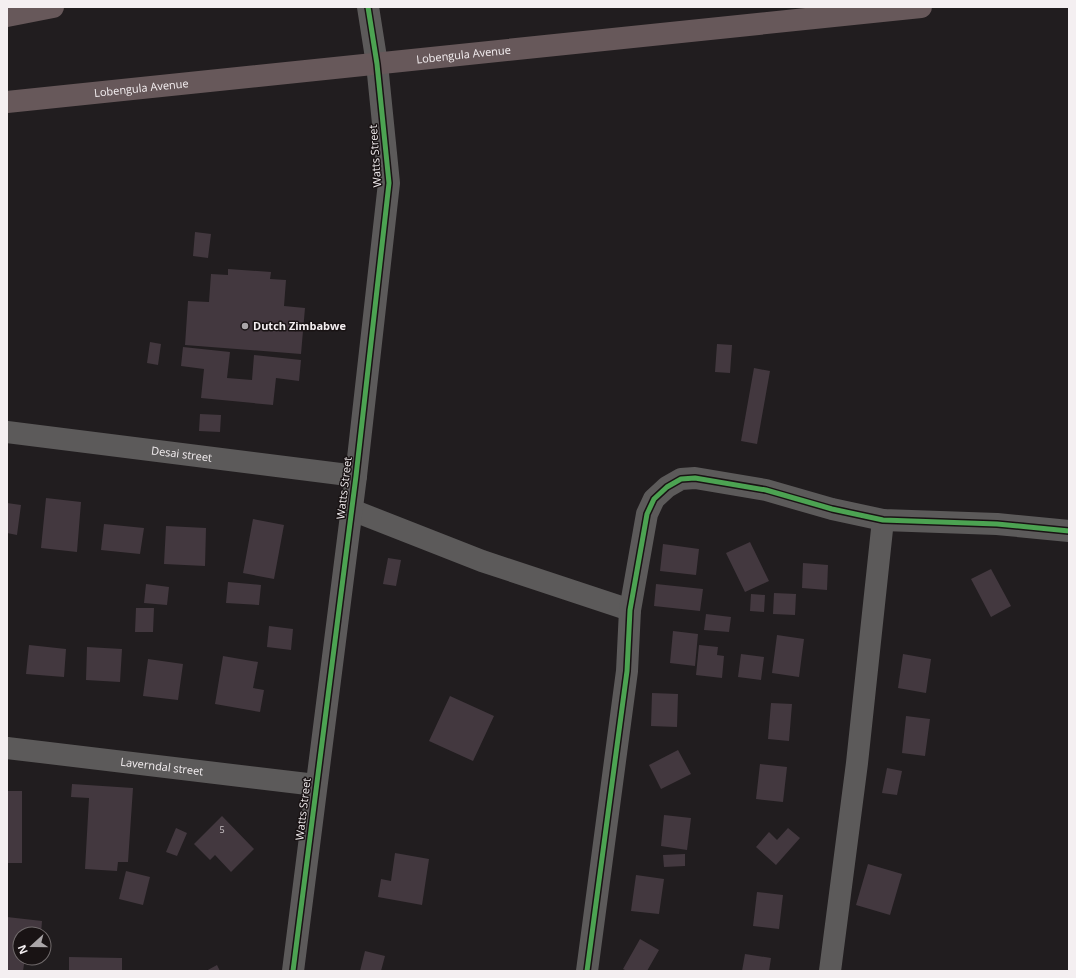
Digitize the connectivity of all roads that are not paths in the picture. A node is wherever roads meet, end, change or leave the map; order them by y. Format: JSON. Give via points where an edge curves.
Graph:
{"nodes":[{"id":1,"x":53,"y":7,"type":"edge"},
{"id":2,"x":368,"y":7,"type":"edge"},
{"id":3,"x":921,"y":7,"type":"edge"},
{"id":4,"x":7,"y":16,"type":"edge"},
{"id":5,"x":377,"y":64,"type":"junction"},
{"id":6,"x":7,"y":102,"type":"edge"},
{"id":7,"x":7,"y":432,"type":"edge"},
{"id":8,"x":356,"y":476,"type":"junction"},
{"id":9,"x":352,"y":510,"type":"junction"},
{"id":10,"x":883,"y":520,"type":"junction"},
{"id":11,"x":1069,"y":531,"type":"edge"},
{"id":12,"x":630,"y":610,"type":"junction"},
{"id":13,"x":7,"y":748,"type":"edge"},
{"id":14,"x":316,"y":785,"type":"junction"},
{"id":15,"x":293,"y":971,"type":"edge"},
{"id":16,"x":587,"y":971,"type":"edge"},
{"id":17,"x":830,"y":971,"type":"edge"}],
"edges":[{"from":1,"to":4,"type":"highway"},
{"from":2,"to":5,"type":"street","name":"Watts Street"},
{"from":3,"to":5,"type":"highway","name":"Lobengula Avenue"},
{"from":5,"to":6,"type":"highway","name":"Lobengula Avenue"},
{"from":5,"to":8,"type":"street","name":"Watts Street","via":[[389,183]]},
{"from":7,"to":8,"type":"street","name":"Desai street"},
{"from":8,"to":9,"type":"street","name":"Watts Street"},
{"from":9,"to":12,"type":"street","via":[[482,561]]},
{"from":9,"to":14,"type":"street","name":"Watts Street"},
{"from":10,"to":11,"type":"street","via":[[997,524]]},
{"from":10,"to":12,"type":"street","via":[[832,509],[766,490],[695,478],[681,479],[654,499],[647,514]]},
{"from":10,"to":17,"type":"street","via":[[857,763]]},
{"from":12,"to":16,"type":"street","via":[[628,671]]},
{"from":13,"to":14,"type":"street","name":"Laverndal street"},
{"from":14,"to":15,"type":"street","name":"Watts Street"}]}
